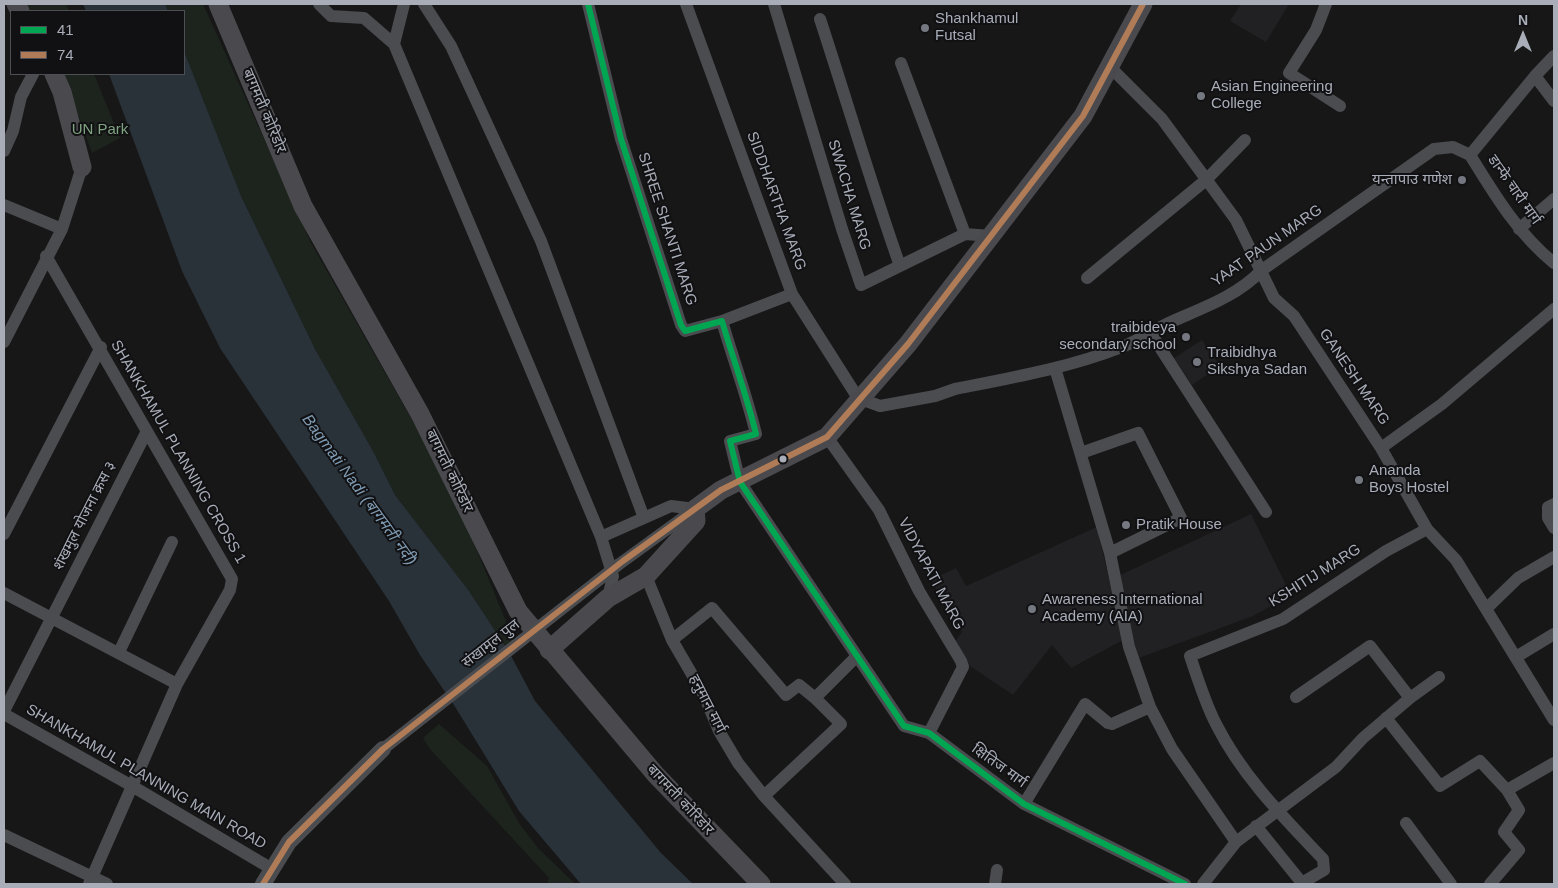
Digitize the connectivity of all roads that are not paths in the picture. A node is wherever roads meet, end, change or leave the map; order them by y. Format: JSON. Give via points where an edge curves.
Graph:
{"nodes":[{"id":1,"x":218,"y":4,"type":"edge"},
{"id":2,"x":319,"y":4,"type":"edge"},
{"id":3,"x":404,"y":4,"type":"edge"},
{"id":4,"x":424,"y":4,"type":"edge"},
{"id":5,"x":588,"y":4,"type":"edge"},
{"id":6,"x":686,"y":4,"type":"edge"},
{"id":7,"x":774,"y":4,"type":"edge"},
{"id":8,"x":1143,"y":4,"type":"edge"},
{"id":9,"x":1326,"y":4,"type":"edge"},
{"id":10,"x":820,"y":19,"type":"dead end"},
{"id":11,"x":394,"y":44,"type":"junction"},
{"id":12,"x":1554,"y":56,"type":"edge"},
{"id":13,"x":901,"y":63,"type":"dead end"},
{"id":14,"x":1109,"y":66,"type":"junction"},
{"id":15,"x":32,"y":75,"type":"edge"},
{"id":16,"x":54,"y":75,"type":"edge"},
{"id":17,"x":1535,"y":76,"type":"junction"},
{"id":18,"x":1554,"y":100,"type":"edge"},
{"id":19,"x":1340,"y":106,"type":"dead end"},
{"id":20,"x":1245,"y":140,"type":"dead end"},
{"id":21,"x":4,"y":151,"type":"edge"},
{"id":22,"x":1470,"y":155,"type":"junction"},
{"id":23,"x":82,"y":168,"type":"joint"},
{"id":24,"x":1206,"y":180,"type":"junction"},
{"id":25,"x":1554,"y":199,"type":"edge"},
{"id":26,"x":4,"y":205,"type":"edge"},
{"id":27,"x":62,"y":229,"type":"junction"},
{"id":28,"x":1519,"y":229,"type":"junction"},
{"id":29,"x":965,"y":234,"type":"junction"},
{"id":30,"x":991,"y":236,"type":"junction"},
{"id":31,"x":46,"y":256,"type":"junction"},
{"id":32,"x":1554,"y":263,"type":"edge"},
{"id":33,"x":900,"y":266,"type":"junction"},
{"id":34,"x":1262,"y":270,"type":"junction"},
{"id":35,"x":1086,"y":278,"type":"dead end"},
{"id":36,"x":792,"y":294,"type":"junction"},
{"id":37,"x":1554,"y":309,"type":"edge"},
{"id":38,"x":722,"y":321,"type":"junction"},
{"id":39,"x":1150,"y":332,"type":"junction"},
{"id":40,"x":4,"y":342,"type":"edge"},
{"id":41,"x":100,"y":347,"type":"junction"},
{"id":42,"x":1055,"y":368,"type":"junction"},
{"id":43,"x":858,"y":398,"type":"junction"},
{"id":44,"x":147,"y":431,"type":"junction"},
{"id":45,"x":827,"y":436,"type":"junction"},
{"id":46,"x":1381,"y":448,"type":"junction"},
{"id":47,"x":1081,"y":453,"type":"junction"},
{"id":48,"x":747,"y":478,"type":"junction"},
{"id":49,"x":1554,"y":504,"type":"edge"},
{"id":50,"x":694,"y":509,"type":"junction"},
{"id":51,"x":1266,"y":512,"type":"dead end"},
{"id":52,"x":644,"y":518,"type":"junction"},
{"id":53,"x":1554,"y":528,"type":"edge"},
{"id":54,"x":1427,"y":529,"type":"junction"},
{"id":55,"x":4,"y":534,"type":"edge"},
{"id":56,"x":601,"y":537,"type":"junction"},
{"id":57,"x":172,"y":542,"type":"dead end"},
{"id":58,"x":1110,"y":553,"type":"junction"},
{"id":59,"x":1554,"y":558,"type":"edge"},
{"id":60,"x":646,"y":576,"type":"junction"},
{"id":61,"x":4,"y":593,"type":"edge"},
{"id":62,"x":608,"y":598,"type":"junction"},
{"id":63,"x":1487,"y":608,"type":"junction"},
{"id":64,"x":51,"y":616,"type":"junction"},
{"id":65,"x":1554,"y":634,"type":"edge"},
{"id":66,"x":672,"y":640,"type":"junction"},
{"id":67,"x":549,"y":650,"type":"junction"},
{"id":68,"x":119,"y":652,"type":"junction"},
{"id":69,"x":856,"y":657,"type":"junction"},
{"id":70,"x":1516,"y":657,"type":"junction"},
{"id":71,"x":1439,"y":677,"type":"dead end"},
{"id":72,"x":177,"y":684,"type":"junction"},
{"id":73,"x":1296,"y":697,"type":"dead end"},
{"id":74,"x":815,"y":698,"type":"junction"},
{"id":75,"x":1410,"y":698,"type":"junction"},
{"id":76,"x":1150,"y":707,"type":"junction"},
{"id":77,"x":4,"y":712,"type":"edge"},
{"id":78,"x":1386,"y":718,"type":"junction"},
{"id":79,"x":1554,"y":720,"type":"edge"},
{"id":80,"x":929,"y":733,"type":"junction"},
{"id":81,"x":384,"y":749,"type":"joint"},
{"id":82,"x":1554,"y":763,"type":"edge"},
{"id":83,"x":132,"y":786,"type":"junction"},
{"id":84,"x":1507,"y":790,"type":"junction"},
{"id":85,"x":764,"y":796,"type":"junction"},
{"id":86,"x":1024,"y":804,"type":"junction"},
{"id":87,"x":1277,"y":811,"type":"junction"},
{"id":88,"x":1406,"y":824,"type":"dead end"},
{"id":89,"x":1256,"y":826,"type":"junction"},
{"id":90,"x":4,"y":834,"type":"edge"},
{"id":91,"x":1236,"y":842,"type":"junction"},
{"id":92,"x":272,"y":869,"type":"junction"},
{"id":93,"x":998,"y":870,"type":"dead end"},
{"id":94,"x":91,"y":880,"type":"edge"},
{"id":95,"x":1301,"y":883,"type":"edge"},
{"id":96,"x":106,"y":884,"type":"edge"},
{"id":97,"x":263,"y":884,"type":"edge"},
{"id":98,"x":761,"y":884,"type":"edge"},
{"id":99,"x":845,"y":884,"type":"edge"},
{"id":100,"x":995,"y":884,"type":"edge"},
{"id":101,"x":1185,"y":884,"type":"edge"},
{"id":102,"x":1203,"y":884,"type":"edge"},
{"id":103,"x":1451,"y":884,"type":"edge"},
{"id":104,"x":1490,"y":884,"type":"edge"}],
"edges":[{"from":1,"to":67,"type":"main road","name":"बागमती कोरिडोर","via":[[304,206],[420,414],[518,611]]},
{"from":2,"to":11,"type":"street","via":[[331,16],[364,18]]},
{"from":3,"to":11,"type":"street"},
{"from":4,"to":52,"type":"street","via":[[451,46],[541,241]]},
{"from":5,"to":38,"type":"street","name":"SHREE SHANTI MARG","via":[[621,139],[681,325],[685,331]]},
{"from":6,"to":36,"type":"street","name":"SIDDHARTHA MARG"},
{"from":7,"to":33,"type":"street","name":"SWACHA MARG","via":[[861,285]]},
{"from":8,"to":14,"type":"main road"},
{"from":9,"to":19,"type":"street","via":[[1316,30],[1290,73]]},
{"from":10,"to":33,"type":"street"},
{"from":11,"to":56,"type":"street"},
{"from":12,"to":17,"type":"street"},
{"from":13,"to":29,"type":"street"},
{"from":14,"to":24,"type":"street","name":"GANESH MARG","via":[[1162,119]]},
{"from":14,"to":30,"type":"main road","via":[[1083,116]]},
{"from":15,"to":21,"type":"street","via":[[20,97],[13,131]]},
{"from":16,"to":23,"type":"main road"},
{"from":17,"to":18,"type":"street"},
{"from":17,"to":22,"type":"street"},
{"from":20,"to":24,"type":"street"},
{"from":22,"to":28,"type":"street","name":"डान्फे चारी मार्ग"},
{"from":22,"to":34,"type":"street","name":"YAAT PAUN MARG","via":[[1453,147],[1434,149]]},
{"from":23,"to":27,"type":"street"},
{"from":24,"to":34,"type":"street","name":"GANESH MARG","via":[[1236,220]]},
{"from":24,"to":35,"type":"street"},
{"from":25,"to":28,"type":"street"},
{"from":26,"to":27,"type":"street"},
{"from":27,"to":31,"type":"street"},
{"from":28,"to":32,"type":"street","name":"डान्फे चारी मार्ग","via":[[1538,251]]},
{"from":29,"to":30,"type":"street"},
{"from":29,"to":33,"type":"street","name":"SWACHA MARG"},
{"from":30,"to":43,"type":"main road","via":[[908,344]]},
{"from":31,"to":40,"type":"street"},
{"from":31,"to":41,"type":"street","name":"SHANKHAMUL PLANNING CROSS 1"},
{"from":34,"to":39,"type":"street","name":"YAAT PAUN MARG","via":[[1228,297]]},
{"from":34,"to":46,"type":"street","name":"GANESH MARG","via":[[1274,298],[1294,316]]},
{"from":36,"to":38,"type":"street"},
{"from":36,"to":43,"type":"street","name":"SIDDHARTHA MARG"},
{"from":37,"to":46,"type":"street","via":[[1442,404]]},
{"from":38,"to":48,"type":"street","via":[[756,434],[730,441]]},
{"from":39,"to":42,"type":"street","name":"YAAT PAUN MARG","via":[[1124,346]]},
{"from":39,"to":51,"type":"street"},
{"from":41,"to":44,"type":"street","name":"SHANKHAMUL PLANNING CROSS 1"},
{"from":41,"to":55,"type":"street"},
{"from":42,"to":43,"type":"street","name":"YAAT PAUN MARG","via":[[880,406]]},
{"from":42,"to":47,"type":"street"},
{"from":43,"to":45,"type":"main road"},
{"from":44,"to":64,"type":"street","name":"शंखमुल योजना क्रस ३"},
{"from":44,"to":72,"type":"street","name":"SHANKHAMUL PLANNING CROSS 1","via":[[232,579],[230,590]]},
{"from":45,"to":48,"type":"main road"},
{"from":45,"to":80,"type":"street","name":"VIDYAPATI MARG","via":[[879,510],[963,667]]},
{"from":46,"to":54,"type":"street","name":"GANESH MARG"},
{"from":47,"to":58,"type":"street"},
{"from":47,"to":58,"type":"street","via":[[1138,433],[1181,518]]},
{"from":48,"to":50,"type":"main road","via":[[721,490]]},
{"from":48,"to":69,"type":"street","name":"क्षितिज मार्ग"},
{"from":49,"to":53,"type":"street","via":[[1548,507],[1548,518]]},
{"from":50,"to":52,"type":"street","via":[[671,506]]},
{"from":50,"to":60,"type":"main road","via":[[696,521]]},
{"from":50,"to":81,"type":"street","name":"संखामुल पुल","bridge":true},
{"from":52,"to":56,"type":"street"},
{"from":54,"to":63,"type":"street","name":"GANESH MARG","via":[[1456,560]]},
{"from":54,"to":87,"type":"street","name":"KSHITIJ MARG","via":[[1378,556],[1283,618],[1190,656],[1216,725],[1244,770]]},
{"from":56,"to":62,"type":"street","via":[[613,576]]},
{"from":57,"to":68,"type":"street"},
{"from":58,"to":76,"type":"street","via":[[1129,647]]},
{"from":59,"to":63,"type":"street","via":[[1518,578]]},
{"from":60,"to":62,"type":"main road"},
{"from":60,"to":66,"type":"street","name":"हनुमान मार्ग"},
{"from":61,"to":64,"type":"street"},
{"from":62,"to":67,"type":"main road"},
{"from":63,"to":70,"type":"street","name":"GANESH MARG"},
{"from":64,"to":68,"type":"street"},
{"from":64,"to":77,"type":"street","name":"शंखमुल योजना क्रस ३"},
{"from":65,"to":70,"type":"street"},
{"from":66,"to":74,"type":"street","via":[[712,608],[786,695],[799,684]]},
{"from":66,"to":85,"type":"street","name":"हनुमान मार्ग","via":[[704,695],[719,731],[738,763]]},
{"from":67,"to":98,"type":"main road","name":"बागमती कोरिडोर","via":[[656,775]]},
{"from":68,"to":72,"type":"street"},
{"from":69,"to":74,"type":"street"},
{"from":69,"to":80,"type":"street","name":"क्षितिज मार्ग","via":[[904,726]]},
{"from":70,"to":79,"type":"street","name":"GANESH MARG"},
{"from":71,"to":75,"type":"street"},
{"from":72,"to":83,"type":"street","name":"SHANKHAMUL PLANNING CROSS 1"},
{"from":73,"to":75,"type":"street","via":[[1370,646]]},
{"from":74,"to":85,"type":"street","via":[[841,724]]},
{"from":75,"to":78,"type":"street"},
{"from":76,"to":86,"type":"street","name":"क्षितिज मार्ग","via":[[1108,724],[1085,704]]},
{"from":76,"to":91,"type":"street","via":[[1172,749]]},
{"from":77,"to":83,"type":"street","name":"SHANKHAMUL PLANNING MAIN ROAD"},
{"from":78,"to":84,"type":"street","via":[[1440,786],[1480,761]]},
{"from":78,"to":87,"type":"street","via":[[1336,767]]},
{"from":80,"to":86,"type":"street","name":"क्षितिज मार्ग"},
{"from":81,"to":92,"type":"street","via":[[289,842]]},
{"from":82,"to":84,"type":"street"},
{"from":83,"to":92,"type":"street","name":"SHANKHAMUL PLANNING MAIN ROAD"},
{"from":83,"to":94,"type":"street","name":"SHANKHAMUL PLANNING CROSS 1"},
{"from":84,"to":104,"type":"street","via":[[1519,810],[1504,832],[1519,850]]},
{"from":85,"to":99,"type":"street","name":"हनुमान मार्ग"},
{"from":86,"to":101,"type":"street"},
{"from":87,"to":89,"type":"street"},
{"from":87,"to":95,"type":"street","via":[[1323,859],[1324,870]]},
{"from":88,"to":103,"type":"street"},
{"from":89,"to":91,"type":"street"},
{"from":89,"to":95,"type":"street"},
{"from":90,"to":94,"type":"street"},
{"from":91,"to":102,"type":"street"},
{"from":92,"to":97,"type":"street"},
{"from":93,"to":100,"type":"street"},
{"from":94,"to":96,"type":"street"}]}
